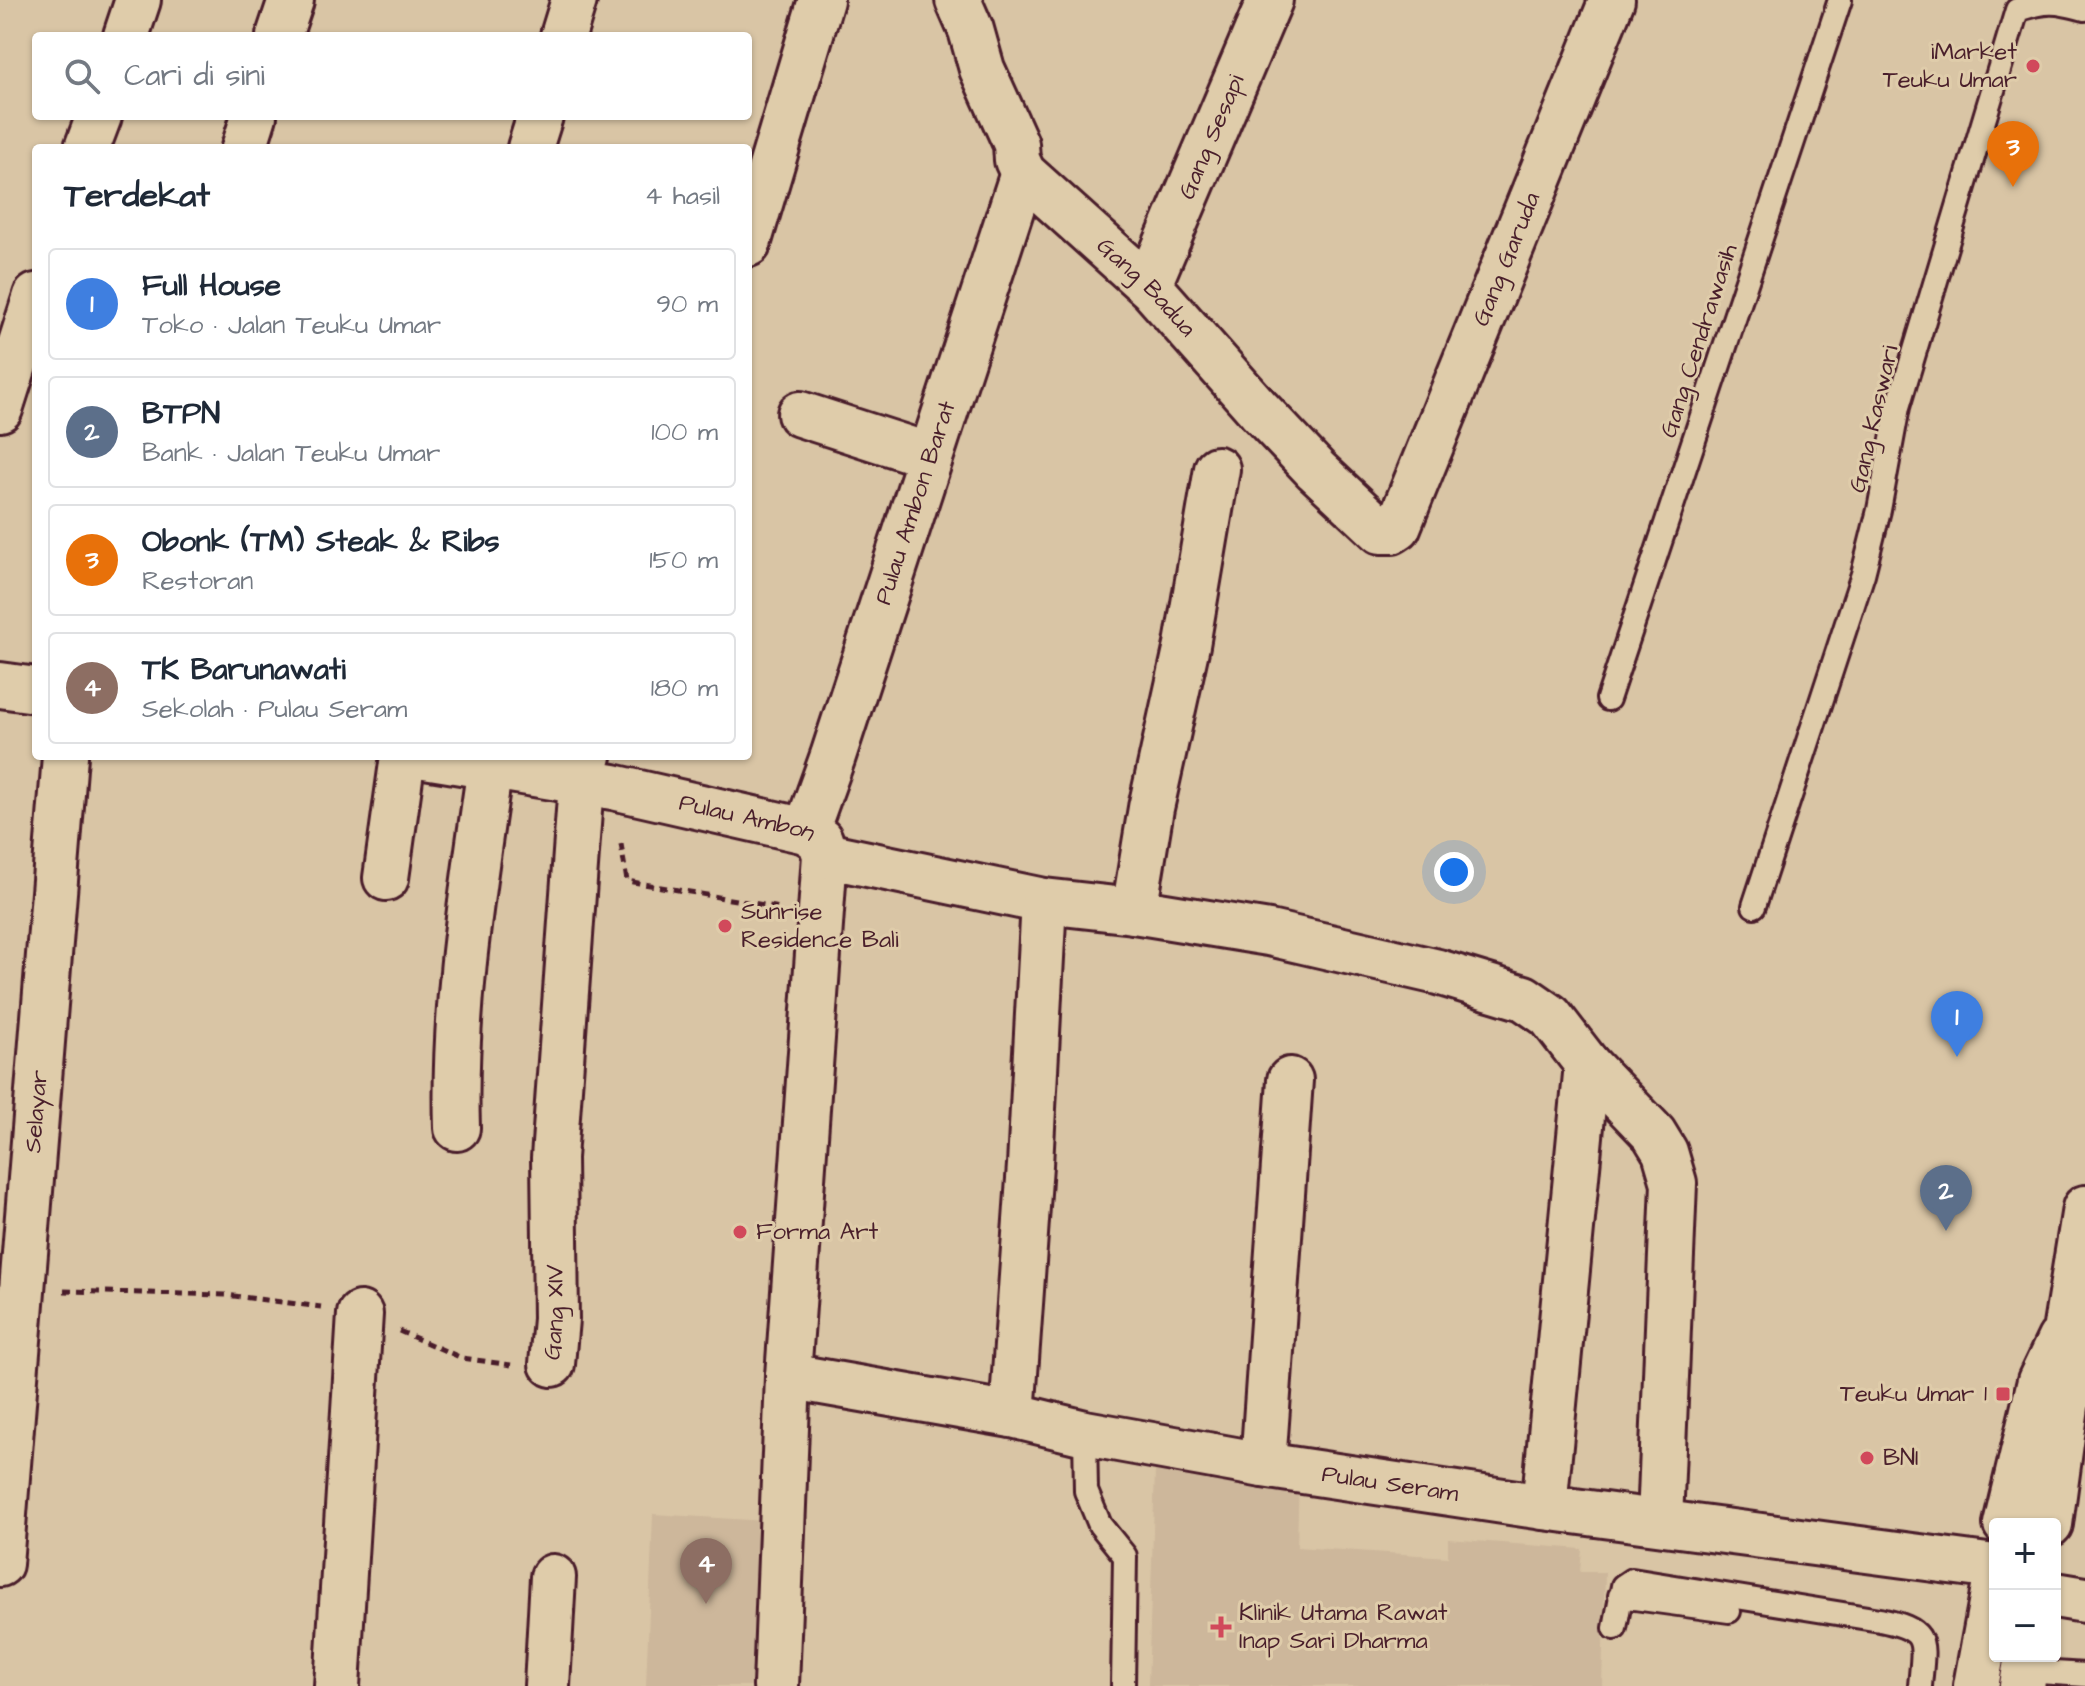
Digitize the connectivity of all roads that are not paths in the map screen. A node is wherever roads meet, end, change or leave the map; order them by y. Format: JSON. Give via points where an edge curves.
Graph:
{"nodes":[{"id":1,"x":138,"y":0,"type":"edge"},
{"id":2,"x":291,"y":0,"type":"edge"},
{"id":3,"x":574,"y":0,"type":"edge"},
{"id":4,"x":821,"y":0,"type":"edge"},
{"id":5,"x":958,"y":0,"type":"edge"},
{"id":6,"x":1270,"y":0,"type":"edge"},
{"id":7,"x":1612,"y":0,"type":"edge"},
{"id":8,"x":1840,"y":0,"type":"edge"},
{"id":9,"x":2085,"y":9,"type":"edge"},
{"id":10,"x":127,"y":32,"type":"edge"},
{"id":11,"x":280,"y":32,"type":"edge"},
{"id":12,"x":564,"y":32,"type":"edge"},
{"id":13,"x":98,"y":120,"type":"edge"},
{"id":14,"x":253,"y":120,"type":"edge"},
{"id":15,"x":539,"y":120,"type":"edge"},
{"id":16,"x":88,"y":144,"type":"edge"},
{"id":17,"x":245,"y":144,"type":"edge"},
{"id":18,"x":531,"y":144,"type":"edge"},
{"id":19,"x":1023,"y":173,"type":"junction"},
{"id":20,"x":752,"y":231,"type":"edge"},
{"id":21,"x":1153,"y":275,"type":"dead end"},
{"id":22,"x":32,"y":309,"type":"edge"},
{"id":23,"x":0,"y":409,"type":"edge"},
{"id":24,"x":800,"y":414,"type":"dead end"},
{"id":25,"x":930,"y":456,"type":"junction"},
{"id":26,"x":1217,"y":469,"type":"dead end"},
{"id":27,"x":1401,"y":517,"type":"joint"},
{"id":28,"x":0,"y":685,"type":"edge"},
{"id":29,"x":32,"y":689,"type":"edge"},
{"id":30,"x":1608,"y":699,"type":"dead end"},
{"id":31,"x":65,"y":760,"type":"edge"},
{"id":32,"x":402,"y":760,"type":"edge"},
{"id":33,"x":451,"y":760,"type":"edge"},
{"id":34,"x":490,"y":766,"type":"junction"},
{"id":35,"x":594,"y":775,"type":"edge"},
{"id":36,"x":816,"y":843,"type":"junction"},
{"id":37,"x":386,"y":878,"type":"dead end"},
{"id":38,"x":1044,"y":901,"type":"junction"},
{"id":39,"x":1754,"y":906,"type":"dead end"},
{"id":40,"x":1134,"y":911,"type":"junction"},
{"id":41,"x":1587,"y":1064,"type":"junction"},
{"id":42,"x":1290,"y":1080,"type":"dead end"},
{"id":43,"x":457,"y":1128,"type":"dead end"},
{"id":44,"x":2085,"y":1208,"type":"edge"},
{"id":45,"x":360,"y":1314,"type":"road end"},
{"id":46,"x":2066,"y":1326,"type":"junction"},
{"id":47,"x":552,"y":1364,"type":"road end"},
{"id":48,"x":788,"y":1376,"type":"junction"},
{"id":49,"x":1012,"y":1415,"type":"junction"},
{"id":50,"x":1085,"y":1433,"type":"junction"},
{"id":51,"x":1263,"y":1465,"type":"junction"},
{"id":52,"x":1544,"y":1507,"type":"junction"},
{"id":53,"x":2007,"y":1518,"type":"edge"},
{"id":54,"x":2051,"y":1518,"type":"edge"},
{"id":55,"x":1660,"y":1521,"type":"junction"},
{"id":56,"x":0,"y":1564,"type":"edge"},
{"id":57,"x":1989,"y":1566,"type":"edge"},
{"id":58,"x":553,"y":1577,"type":"dead end"},
{"id":59,"x":2061,"y":1596,"type":"edge"},
{"id":60,"x":2085,"y":1600,"type":"edge"},
{"id":61,"x":1880,"y":1625,"type":"junction"},
{"id":62,"x":1615,"y":1628,"type":"dead end"},
{"id":63,"x":1989,"y":1638,"type":"edge"},
{"id":64,"x":2024,"y":1671,"type":"edge"},
{"id":65,"x":2074,"y":1678,"type":"edge"},
{"id":66,"x":337,"y":1686,"type":"edge"},
{"id":67,"x":547,"y":1686,"type":"edge"},
{"id":68,"x":776,"y":1686,"type":"edge"},
{"id":69,"x":1123,"y":1686,"type":"edge"},
{"id":70,"x":1911,"y":1686,"type":"edge"},
{"id":71,"x":1920,"y":1686,"type":"edge"},
{"id":72,"x":1976,"y":1686,"type":"edge"}],
"edges":[{"from":1,"to":10,"type":"street"},
{"from":2,"to":11,"type":"street"},
{"from":3,"to":12,"type":"street"},
{"from":4,"to":20,"type":"street"},
{"from":5,"to":19,"type":"street"},
{"from":6,"to":21,"type":"street","name":"Gang Sesapi"},
{"from":7,"to":27,"type":"street","name":"Gang Garuda"},
{"from":8,"to":30,"type":"lane","name":"Gang Cendrawasih"},
{"from":9,"to":39,"type":"lane","name":"Gang Kaswari","via":[[2037,0],[2017,10],[1898,407],[1863,574]]},
{"from":13,"to":16,"type":"street"},
{"from":14,"to":17,"type":"street"},
{"from":15,"to":18,"type":"street"},
{"from":19,"to":25,"type":"street","name":"Pulau Ambon Barat"},
{"from":19,"to":27,"type":"street","name":"Gang Badua","via":[[1152,289],[1259,410],[1381,531],[1398,527]]},
{"from":22,"to":23,"type":"street"},
{"from":24,"to":25,"type":"street"},
{"from":25,"to":36,"type":"street","name":"Pulau Ambon Barat","via":[[833,756]]},
{"from":26,"to":40,"type":"street"},
{"from":28,"to":29,"type":"street"},
{"from":31,"to":56,"type":"street","name":"Selayar"},
{"from":32,"to":37,"type":"street"},
{"from":33,"to":34,"type":"street","name":"Pulau Ambon"},
{"from":34,"to":35,"type":"street","name":"Pulau Ambon"},
{"from":34,"to":43,"type":"street","via":[[464,951]]},
{"from":35,"to":36,"type":"street","name":"Pulau Ambon"},
{"from":35,"to":47,"type":"street","name":"Gang XIV","via":[[554,1158]]},
{"from":36,"to":38,"type":"street"},
{"from":36,"to":48,"type":"street","name":"Pulau Ambon","via":[[822,915]]},
{"from":38,"to":40,"type":"street"},
{"from":38,"to":49,"type":"street"},
{"from":40,"to":41,"type":"street","via":[[1284,937],[1438,972],[1524,998],[1550,1016]]},
{"from":41,"to":52,"type":"street"},
{"from":41,"to":55,"type":"street","via":[[1654,1134],[1674,1183]]},
{"from":42,"to":51,"type":"street"},
{"from":44,"to":46,"type":"street"},
{"from":45,"to":66,"type":"street"},
{"from":46,"to":53,"type":"street","via":[[2040,1381]]},
{"from":46,"to":54,"type":"street","via":[[2069,1384]]},
{"from":48,"to":49,"type":"street","name":"Pulau Seram"},
{"from":48,"to":68,"type":"street","name":"Pulau Ambon"},
{"from":49,"to":50,"type":"street","name":"Pulau Seram"},
{"from":50,"to":51,"type":"street","name":"Pulau Seram"},
{"from":50,"to":69,"type":"lane","via":[[1086,1491],[1100,1525],[1125,1556]]},
{"from":51,"to":52,"type":"street","name":"Pulau Seram"},
{"from":52,"to":55,"type":"street","name":"Pulau Seram"},
{"from":55,"to":57,"type":"street","name":"Pulau Seram"},
{"from":58,"to":67,"type":"street"},
{"from":59,"to":60,"type":"street"},
{"from":61,"to":62,"type":"lane","via":[[1620,1596]]},
{"from":61,"to":70,"type":"lane","via":[[1915,1645]]},
{"from":61,"to":71,"type":"lane","via":[[1907,1626],[1917,1632],[1924,1647]]},
{"from":63,"to":72,"type":"street"},
{"from":64,"to":65,"type":"lane"}]}
